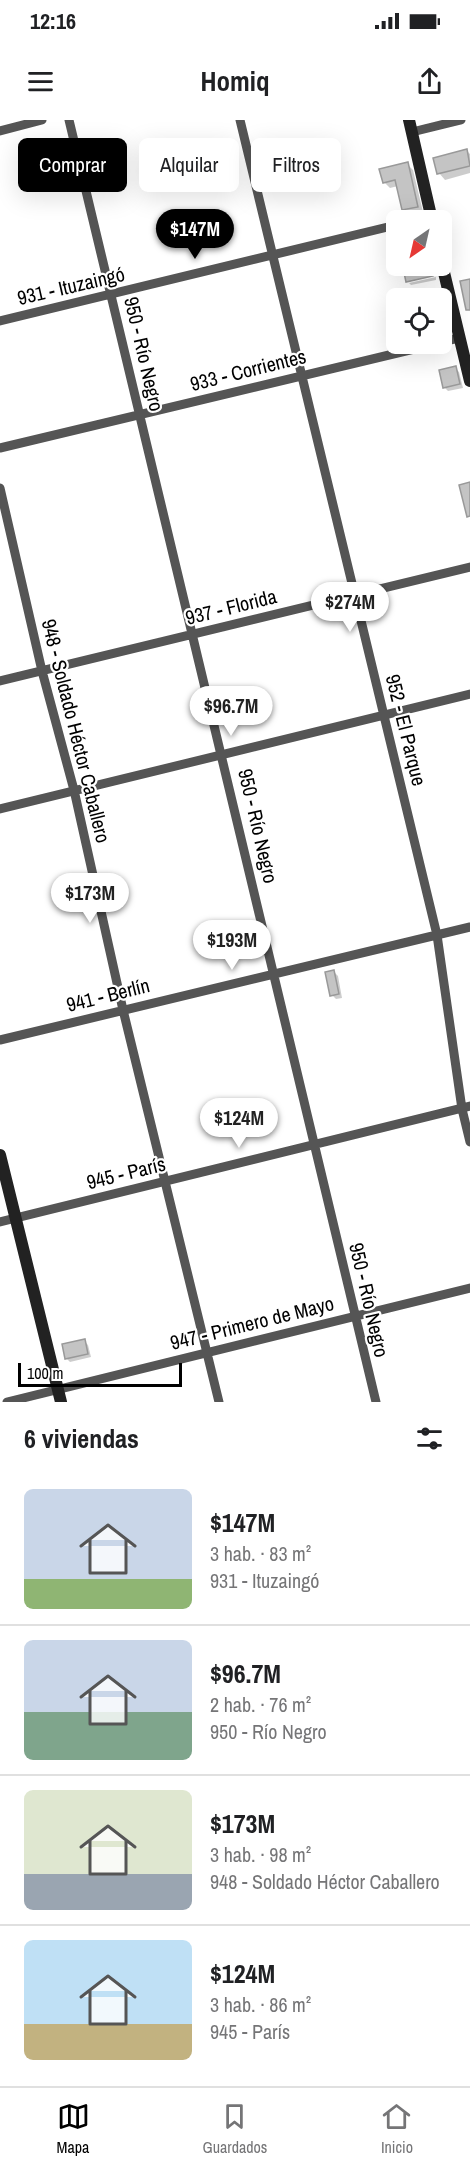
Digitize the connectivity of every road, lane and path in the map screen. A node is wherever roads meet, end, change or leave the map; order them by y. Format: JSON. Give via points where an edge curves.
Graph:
{"nodes":[{"id":1,"x":42,"y":120,"type":"edge"},
{"id":2,"x":69,"y":120,"type":"edge"},
{"id":3,"x":240,"y":120,"type":"edge"},
{"id":4,"x":461,"y":120,"type":"edge"},
{"id":5,"x":410,"y":126,"type":"edge"},
{"id":6,"x":0,"y":131,"type":"edge"},
{"id":7,"x":429,"y":210,"type":"edge"},
{"id":8,"x":386,"y":227,"type":"edge"},
{"id":9,"x":273,"y":255,"type":"junction"},
{"id":10,"x":445,"y":276,"type":"edge"},
{"id":11,"x":112,"y":295,"type":"junction"},
{"id":12,"x":0,"y":321,"type":"edge"},
{"id":13,"x":464,"y":345,"type":"edge"},
{"id":14,"x":393,"y":354,"type":"edge"},
{"id":15,"x":304,"y":375,"type":"junction"},
{"id":16,"x":470,"y":381,"type":"edge"},
{"id":17,"x":140,"y":415,"type":"junction"},
{"id":18,"x":0,"y":448,"type":"edge"},
{"id":19,"x":0,"y":488,"type":"edge"},
{"id":20,"x":470,"y":567,"type":"edge"},
{"id":21,"x":355,"y":594,"type":"junction"},
{"id":22,"x":192,"y":635,"type":"junction"},
{"id":23,"x":42,"y":671,"type":"junction"},
{"id":24,"x":0,"y":681,"type":"edge"},
{"id":25,"x":470,"y":694,"type":"edge"},
{"id":26,"x":384,"y":716,"type":"junction"},
{"id":27,"x":222,"y":753,"type":"junction"},
{"id":28,"x":74,"y":790,"type":"junction"},
{"id":29,"x":0,"y":809,"type":"edge"},
{"id":30,"x":470,"y":927,"type":"edge"},
{"id":31,"x":437,"y":935,"type":"junction"},
{"id":32,"x":275,"y":975,"type":"junction"},
{"id":33,"x":123,"y":1010,"type":"junction"},
{"id":34,"x":0,"y":1040,"type":"edge"},
{"id":35,"x":466,"y":1107,"type":"edge"},
{"id":36,"x":470,"y":1142,"type":"edge"},
{"id":37,"x":314,"y":1144,"type":"junction"},
{"id":38,"x":0,"y":1155,"type":"edge"},
{"id":39,"x":166,"y":1181,"type":"junction"},
{"id":40,"x":15,"y":1218,"type":"junction"},
{"id":41,"x":0,"y":1222,"type":"edge"},
{"id":42,"x":470,"y":1288,"type":"edge"},
{"id":43,"x":354,"y":1316,"type":"junction"},
{"id":44,"x":208,"y":1353,"type":"junction"},
{"id":45,"x":59,"y":1396,"type":"edge"},
{"id":46,"x":7,"y":1402,"type":"edge"},
{"id":47,"x":219,"y":1402,"type":"edge"},
{"id":48,"x":376,"y":1402,"type":"edge"}],
"edges":[{"from":1,"to":6,"type":"street"},
{"from":2,"to":11,"type":"street","name":"950 - Río Negro"},
{"from":3,"to":9,"type":"street","name":"952 - El Parque"},
{"from":4,"to":5,"type":"street"},
{"from":5,"to":7,"type":"main road"},
{"from":8,"to":9,"type":"street","name":"931 - Ituzaingó"},
{"from":9,"to":11,"type":"street","name":"931 - Ituzaingó"},
{"from":9,"to":15,"type":"street","name":"952 - El Parque"},
{"from":10,"to":13,"type":"main road"},
{"from":11,"to":12,"type":"street","name":"931 - Ituzaingó"},
{"from":11,"to":17,"type":"street","name":"950 - Río Negro"},
{"from":13,"to":16,"type":"main road"},
{"from":14,"to":15,"type":"street","name":"933 - Corrientes"},
{"from":15,"to":17,"type":"street","name":"933 - Corrientes"},
{"from":15,"to":21,"type":"street","name":"952 - El Parque"},
{"from":17,"to":18,"type":"street","name":"933 - Corrientes"},
{"from":17,"to":22,"type":"street","name":"950 - Río Negro"},
{"from":19,"to":23,"type":"street","name":"948 - Soldado Héctor Caballero"},
{"from":20,"to":21,"type":"street","name":"937 - Florida"},
{"from":21,"to":22,"type":"street","name":"937 - Florida"},
{"from":21,"to":26,"type":"street","name":"952 - El Parque"},
{"from":22,"to":23,"type":"street","name":"937 - Florida"},
{"from":22,"to":27,"type":"street","name":"950 - Río Negro"},
{"from":23,"to":24,"type":"street","name":"937 - Florida"},
{"from":23,"to":28,"type":"street","name":"948 - Soldado Héctor Caballero"},
{"from":25,"to":26,"type":"street"},
{"from":26,"to":27,"type":"street"},
{"from":26,"to":31,"type":"street","name":"952 - El Parque"},
{"from":27,"to":28,"type":"street"},
{"from":27,"to":32,"type":"street","name":"950 - Río Negro"},
{"from":28,"to":29,"type":"street"},
{"from":28,"to":33,"type":"street","name":"948 - Soldado Héctor Caballero"},
{"from":30,"to":31,"type":"street","name":"941 - Berlín"},
{"from":31,"to":32,"type":"street","name":"941 - Berlín"},
{"from":31,"to":35,"type":"street","name":"952 - El Parque"},
{"from":32,"to":33,"type":"street","name":"941 - Berlín"},
{"from":32,"to":37,"type":"street","name":"950 - Río Negro"},
{"from":33,"to":34,"type":"street","name":"941 - Berlín"},
{"from":33,"to":39,"type":"street","name":"948 - Soldado Héctor Caballero"},
{"from":35,"to":36,"type":"street","name":"952 - El Parque"},
{"from":35,"to":37,"type":"street","name":"945 - París"},
{"from":37,"to":39,"type":"street","name":"945 - París"},
{"from":37,"to":43,"type":"street","name":"950 - Río Negro"},
{"from":38,"to":40,"type":"main road"},
{"from":39,"to":40,"type":"street","name":"945 - París"},
{"from":39,"to":44,"type":"street","name":"948 - Soldado Héctor Caballero"},
{"from":40,"to":41,"type":"street","name":"945 - París"},
{"from":40,"to":45,"type":"main road"},
{"from":42,"to":43,"type":"street","name":"947 - Primero de Mayo"},
{"from":43,"to":44,"type":"street","name":"947 - Primero de Mayo"},
{"from":43,"to":48,"type":"street","name":"950 - Río Negro"},
{"from":44,"to":45,"type":"street","name":"947 - Primero de Mayo"},
{"from":44,"to":47,"type":"street","name":"948 - Soldado Héctor Caballero"},
{"from":45,"to":46,"type":"street","name":"947 - Primero de Mayo"}]}
